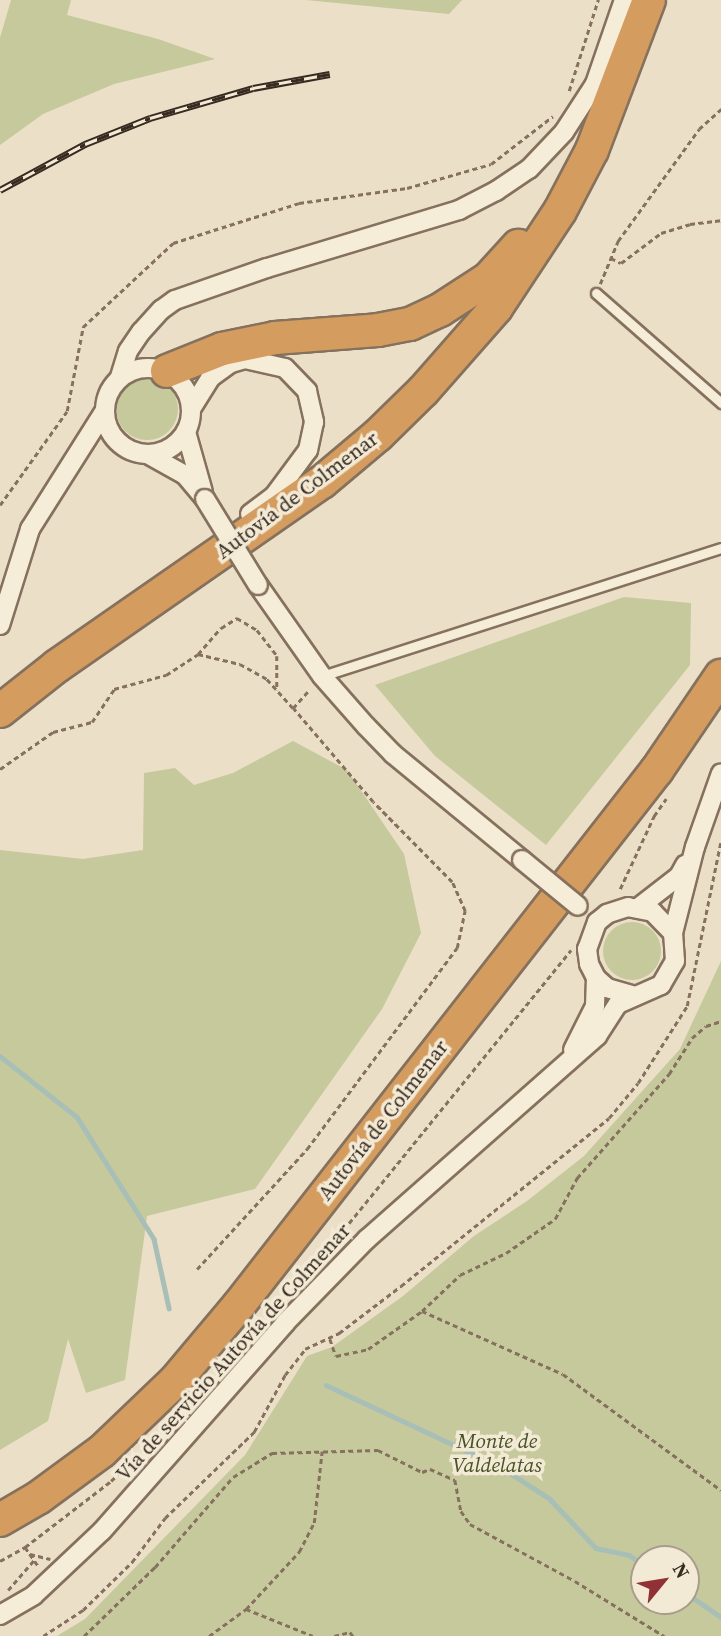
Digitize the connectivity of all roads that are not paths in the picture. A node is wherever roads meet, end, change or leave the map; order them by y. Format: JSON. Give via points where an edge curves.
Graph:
{"nodes":[{"id":1,"x":624,"y":0,"type":"edge"},
{"id":2,"x":649,"y":0,"type":"edge"},
{"id":3,"x":607,"y":111,"type":"junction"},
{"id":4,"x":596,"y":293,"type":"road end"},
{"id":5,"x":167,"y":371,"type":"junction"},
{"id":6,"x":120,"y":377,"type":"junction"},
{"id":7,"x":721,"y":402,"type":"edge"},
{"id":8,"x":191,"y":409,"type":"junction"},
{"id":9,"x":104,"y":412,"type":"junction"},
{"id":10,"x":186,"y":432,"type":"junction"},
{"id":11,"x":149,"y":455,"type":"junction"},
{"id":12,"x":205,"y":499,"type":"junction"},
{"id":13,"x":721,"y":548,"type":"edge"},
{"id":14,"x":177,"y":583,"type":"junction"},
{"id":15,"x":0,"y":625,"type":"edge"},
{"id":16,"x":322,"y":676,"type":"junction"},
{"id":17,"x":721,"y":676,"type":"edge"},
{"id":18,"x":0,"y":711,"type":"edge"},
{"id":19,"x":721,"y":773,"type":"edge"},
{"id":20,"x":695,"y":847,"type":"junction"},
{"id":21,"x":578,"y":906,"type":"junction"},
{"id":22,"x":639,"y":907,"type":"junction"},
{"id":23,"x":607,"y":914,"type":"junction"},
{"id":24,"x":673,"y":933,"type":"junction"},
{"id":25,"x":591,"y":934,"type":"junction"},
{"id":26,"x":596,"y":978,"type":"junction"},
{"id":27,"x":635,"y":996,"type":"junction"},
{"id":28,"x":564,"y":1065,"type":"junction"},
{"id":29,"x":0,"y":1520,"type":"edge"},
{"id":30,"x":0,"y":1615,"type":"edge"}],
"edges":[{"from":1,"to":6,"type":"street","via":[[595,84],[564,132],[528,169],[459,210],[175,300],[141,332],[128,351]]},
{"from":2,"to":3,"type":"highway","name":"Autovía de Colmenar"},
{"from":3,"to":5,"type":"highway","via":[[573,152],[516,248],[488,279],[440,310],[410,324],[378,330],[275,338],[222,349]]},
{"from":3,"to":14,"type":"highway","name":"Autovía de Colmenar","via":[[560,211],[496,307],[423,391],[321,482]]},
{"from":4,"to":7,"type":"lane"},
{"from":5,"to":6,"type":"street","via":[[142,368]]},
{"from":5,"to":8,"type":"street","via":[[179,380]]},
{"from":6,"to":9,"type":"street","via":[[111,388]]},
{"from":8,"to":10,"type":"street"},
{"from":8,"to":14,"type":"street","via":[[219,370],[245,359],[259,360],[295,375],[307,391],[314,422],[308,450],[280,489],[212,540]]},
{"from":9,"to":11,"type":"street","via":[[110,434],[120,445],[134,454]]},
{"from":9,"to":15,"type":"street","via":[[30,529]]},
{"from":10,"to":11,"type":"street","via":[[176,445]]},
{"from":10,"to":12,"type":"street"},
{"from":11,"to":12,"type":"street","via":[[185,475]]},
{"from":12,"to":16,"type":"street","bridge":true},
{"from":13,"to":16,"type":"lane"},
{"from":14,"to":18,"type":"highway","name":"Autovía de Colmenar"},
{"from":16,"to":21,"type":"street","bridge":true,"via":[[393,754]]},
{"from":17,"to":29,"type":"highway","name":"Autovía de Colmenar","via":[[657,770],[176,1380],[102,1451]]},
{"from":19,"to":20,"type":"street"},
{"from":20,"to":22,"type":"street","via":[[679,876]]},
{"from":20,"to":24,"type":"street"},
{"from":21,"to":23,"type":"street"},
{"from":21,"to":25,"type":"street"},
{"from":22,"to":23,"type":"street"},
{"from":22,"to":24,"type":"street","via":[[653,912]]},
{"from":23,"to":25,"type":"street"},
{"from":24,"to":27,"type":"street","via":[[676,961],[670,974],[649,993]]},
{"from":25,"to":26,"type":"street","via":[[587,949]]},
{"from":26,"to":27,"type":"street","via":[[614,991]]},
{"from":26,"to":28,"type":"street","via":[[595,1006]]},
{"from":27,"to":28,"type":"street","name":"Vía de servicio Autovía de Colmenar","via":[[618,1004],[597,1036]]},
{"from":28,"to":30,"type":"street","name":"Vía de servicio Autovía de Colmenar","via":[[367,1238],[286,1322],[102,1531],[34,1595]]}]}
